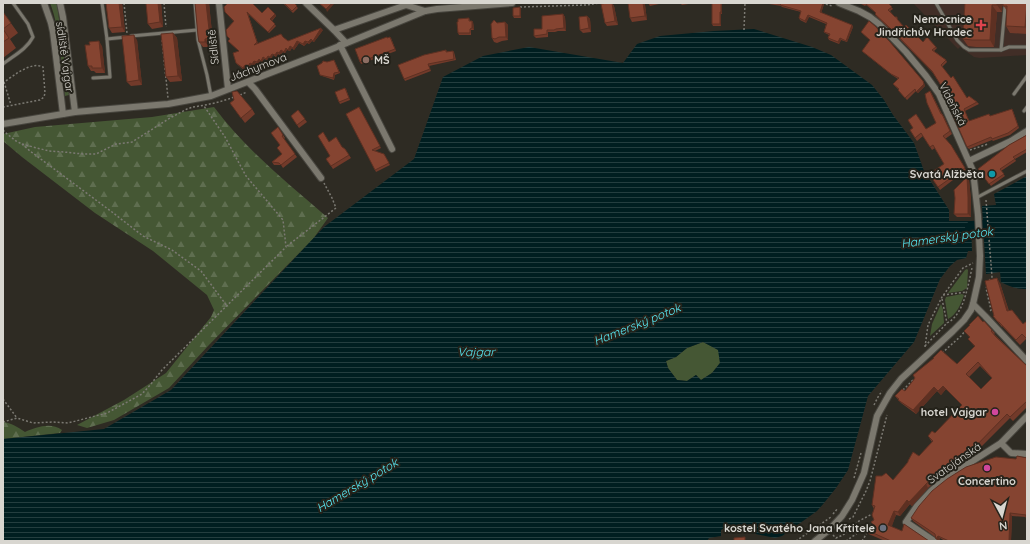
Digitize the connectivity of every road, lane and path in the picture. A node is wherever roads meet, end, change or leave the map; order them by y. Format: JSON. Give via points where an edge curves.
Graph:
{"nodes":[{"id":1,"x":13,"y":3,"type":"edge"},
{"id":2,"x":44,"y":3,"type":"edge"},
{"id":3,"x":60,"y":3,"type":"edge"},
{"id":4,"x":102,"y":3,"type":"edge"},
{"id":5,"x":124,"y":3,"type":"edge"},
{"id":6,"x":164,"y":3,"type":"edge"},
{"id":7,"x":195,"y":3,"type":"edge"},
{"id":8,"x":219,"y":3,"type":"edge"},
{"id":9,"x":306,"y":3,"type":"edge"},
{"id":10,"x":417,"y":3,"type":"edge"},
{"id":11,"x":600,"y":3,"type":"edge"},
{"id":12,"x":745,"y":3,"type":"edge"},
{"id":13,"x":822,"y":3,"type":"edge"},
{"id":14,"x":839,"y":3,"type":"edge"},
{"id":15,"x":936,"y":3,"type":"edge"},
{"id":16,"x":513,"y":5,"type":"edge"},
{"id":17,"x":832,"y":6,"type":"dead end"},
{"id":18,"x":1005,"y":7,"type":"edge"},
{"id":19,"x":426,"y":11,"type":"junction"},
{"id":20,"x":197,"y":30,"type":"junction"},
{"id":21,"x":334,"y":30,"type":"junction"},
{"id":22,"x":744,"y":30,"type":"dead end"},
{"id":23,"x":167,"y":33,"type":"junction"},
{"id":24,"x":128,"y":37,"type":"junction"},
{"id":25,"x":107,"y":39,"type":"junction"},
{"id":26,"x":162,"y":39,"type":"edge"},
{"id":27,"x":343,"y":44,"type":"junction"},
{"id":28,"x":1027,"y":47,"type":"edge"},
{"id":29,"x":1001,"y":50,"type":"junction"},
{"id":30,"x":3,"y":64,"type":"edge"},
{"id":31,"x":1027,"y":76,"type":"edge"},
{"id":32,"x":93,"y":78,"type":"dead end"},
{"id":33,"x":248,"y":82,"type":"junction"},
{"id":34,"x":3,"y":83,"type":"edge"},
{"id":35,"x":228,"y":89,"type":"junction"},
{"id":36,"x":256,"y":89,"type":"junction"},
{"id":37,"x":1014,"y":94,"type":"dead end"},
{"id":38,"x":211,"y":96,"type":"junction"},
{"id":39,"x":168,"y":98,"type":"dead end"},
{"id":40,"x":11,"y":105,"type":"junction"},
{"id":41,"x":3,"y":107,"type":"edge"},
{"id":42,"x":193,"y":107,"type":"dead end"},
{"id":43,"x":1027,"y":107,"type":"edge"},
{"id":44,"x":1024,"y":111,"type":"dead end"},
{"id":45,"x":75,"y":112,"type":"junction"},
{"id":46,"x":62,"y":114,"type":"junction"},
{"id":47,"x":3,"y":124,"type":"edge"},
{"id":48,"x":3,"y":130,"type":"edge"},
{"id":49,"x":1027,"y":131,"type":"edge"},
{"id":50,"x":22,"y":144,"type":"junction"},
{"id":51,"x":392,"y":149,"type":"dead end"},
{"id":52,"x":969,"y":161,"type":"junction"},
{"id":53,"x":1027,"y":171,"type":"edge"},
{"id":54,"x":321,"y":178,"type":"joint"},
{"id":55,"x":984,"y":194,"type":"junction"},
{"id":56,"x":976,"y":198,"type":"junction"},
{"id":57,"x":286,"y":247,"type":"junction"},
{"id":58,"x":967,"y":292,"type":"junction"},
{"id":59,"x":944,"y":295,"type":"junction"},
{"id":60,"x":942,"y":299,"type":"junction"},
{"id":61,"x":973,"y":304,"type":"junction"},
{"id":62,"x":227,"y":306,"type":"junction"},
{"id":63,"x":985,"y":316,"type":"junction"},
{"id":64,"x":947,"y":323,"type":"junction"},
{"id":65,"x":966,"y":330,"type":"edge"},
{"id":66,"x":938,"y":356,"type":"edge"},
{"id":67,"x":1027,"y":361,"type":"edge"},
{"id":68,"x":916,"y":377,"type":"edge"},
{"id":69,"x":902,"y":390,"type":"edge"},
{"id":70,"x":3,"y":399,"type":"edge"},
{"id":71,"x":887,"y":413,"type":"dead end"},
{"id":72,"x":1027,"y":416,"type":"edge"},
{"id":73,"x":17,"y":418,"type":"junction"},
{"id":74,"x":3,"y":422,"type":"edge"},
{"id":75,"x":1001,"y":443,"type":"junction"},
{"id":76,"x":1027,"y":454,"type":"edge"},
{"id":77,"x":874,"y":512,"type":"edge"},
{"id":78,"x":848,"y":520,"type":"dead end"},
{"id":79,"x":823,"y":523,"type":"dead end"},
{"id":80,"x":837,"y":533,"type":"dead end"},
{"id":81,"x":842,"y":535,"type":"junction"},
{"id":82,"x":846,"y":540,"type":"edge"},
{"id":83,"x":796,"y":541,"type":"edge"},
{"id":84,"x":815,"y":541,"type":"edge"},
{"id":85,"x":862,"y":541,"type":"edge"},
{"id":86,"x":934,"y":541,"type":"edge"}],
"edges":[{"from":1,"to":30,"type":"lane","via":[[28,24],[33,37],[26,47]]},
{"from":2,"to":46,"type":"street","name":"sídliště Vajgar","via":[[52,23]]},
{"from":3,"to":45,"type":"street","name":"sídliště Vajgar"},
{"from":4,"to":25,"type":"lane"},
{"from":5,"to":24,"type":"path"},
{"from":6,"to":23,"type":"path"},
{"from":7,"to":20,"type":"lane"},
{"from":8,"to":35,"type":"street","name":"Sídliště"},
{"from":9,"to":21,"type":"street"},
{"from":10,"to":19,"type":"street"},
{"from":11,"to":16,"type":"path"},
{"from":12,"to":22,"type":"path"},
{"from":13,"to":17,"type":"path"},
{"from":14,"to":52,"type":"street","name":"Vídeňská","via":[[859,11],[879,24],[926,76],[939,94]]},
{"from":15,"to":29,"type":"lane","via":[[964,48]]},
{"from":16,"to":19,"type":"street","name":"Jáchymova","via":[[437,8]]},
{"from":18,"to":29,"type":"lane"},
{"from":19,"to":21,"type":"street","via":[[406,5]]},
{"from":19,"to":27,"type":"street","name":"Jáchymova"},
{"from":20,"to":23,"type":"lane"},
{"from":20,"to":38,"type":"lane"},
{"from":21,"to":27,"type":"street"},
{"from":23,"to":24,"type":"lane"},
{"from":24,"to":25,"type":"lane"},
{"from":25,"to":32,"type":"lane","via":[[110,77]]},
{"from":26,"to":39,"type":"path"},
{"from":27,"to":33,"type":"street","name":"Jáchymova"},
{"from":27,"to":51,"type":"street"},
{"from":28,"to":29,"type":"lane","via":[[1009,47]]},
{"from":31,"to":37,"type":"lane"},
{"from":33,"to":35,"type":"street","name":"Jáchymova"},
{"from":33,"to":36,"type":"street"},
{"from":34,"to":40,"type":"path"},
{"from":34,"to":40,"type":"path","via":[[32,66],[43,67],[44,97]]},
{"from":35,"to":38,"type":"street","name":"Jáchymova"},
{"from":36,"to":54,"type":"street"},
{"from":36,"to":57,"type":"path","via":[[204,106],[225,137],[246,176],[283,220]]},
{"from":38,"to":45,"type":"street","name":"Jáchymova","via":[[154,106]]},
{"from":40,"to":41,"type":"path"},
{"from":42,"to":50,"type":"path","via":[[132,142],[116,144],[96,154],[49,151]]},
{"from":43,"to":44,"type":"lane"},
{"from":45,"to":46,"type":"street","name":"Jáchymova"},
{"from":46,"to":47,"type":"street","name":"Jáchymova"},
{"from":48,"to":50,"type":"path"},
{"from":49,"to":52,"type":"street"},
{"from":50,"to":62,"type":"path","via":[[143,236],[172,250],[201,271]]},
{"from":52,"to":56,"type":"street","name":"Vídeňská","via":[[974,176]]},
{"from":53,"to":55,"type":"lane"},
{"from":54,"to":57,"type":"path","via":[[336,208]]},
{"from":55,"to":56,"type":"lane"},
{"from":55,"to":63,"type":"path","via":[[987,204],[992,277],[986,288],[992,310]]},
{"from":56,"to":61,"type":"street","name":"Vídeňská","via":[[980,256],[979,277]]},
{"from":57,"to":62,"type":"path"},
{"from":58,"to":59,"type":"path"},
{"from":58,"to":59,"type":"path","via":[[973,263],[963,268]]},
{"from":58,"to":64,"type":"path","via":[[960,310]]},
{"from":59,"to":60,"type":"path"},
{"from":60,"to":64,"type":"path"},
{"from":60,"to":64,"type":"path","via":[[928,325],[925,347]]},
{"from":61,"to":63,"type":"street"},
{"from":61,"to":84,"type":"street","name":"Vídeňská","via":[[964,320],[901,379],[890,393],[877,416],[864,473],[852,500],[842,516]]},
{"from":62,"to":73,"type":"path","via":[[162,370],[142,394],[128,402],[107,413],[68,424],[33,423]]},
{"from":63,"to":67,"type":"street"},
{"from":65,"to":66,"type":"path"},
{"from":68,"to":69,"type":"path"},
{"from":70,"to":73,"type":"path"},
{"from":71,"to":78,"type":"path","via":[[869,485]]},
{"from":72,"to":75,"type":"street","name":"Svatojánská"},
{"from":73,"to":74,"type":"path"},
{"from":75,"to":76,"type":"street","via":[[1011,453]]},
{"from":75,"to":86,"type":"street","name":"Svatojánská","via":[[931,490],[906,522]]},
{"from":77,"to":81,"type":"path"},
{"from":79,"to":83,"type":"path"},
{"from":80,"to":81,"type":"path","via":[[834,536],[836,538]]},
{"from":81,"to":82,"type":"path"},
{"from":82,"to":85,"type":"path","via":[[869,524],[870,528]]}]}
